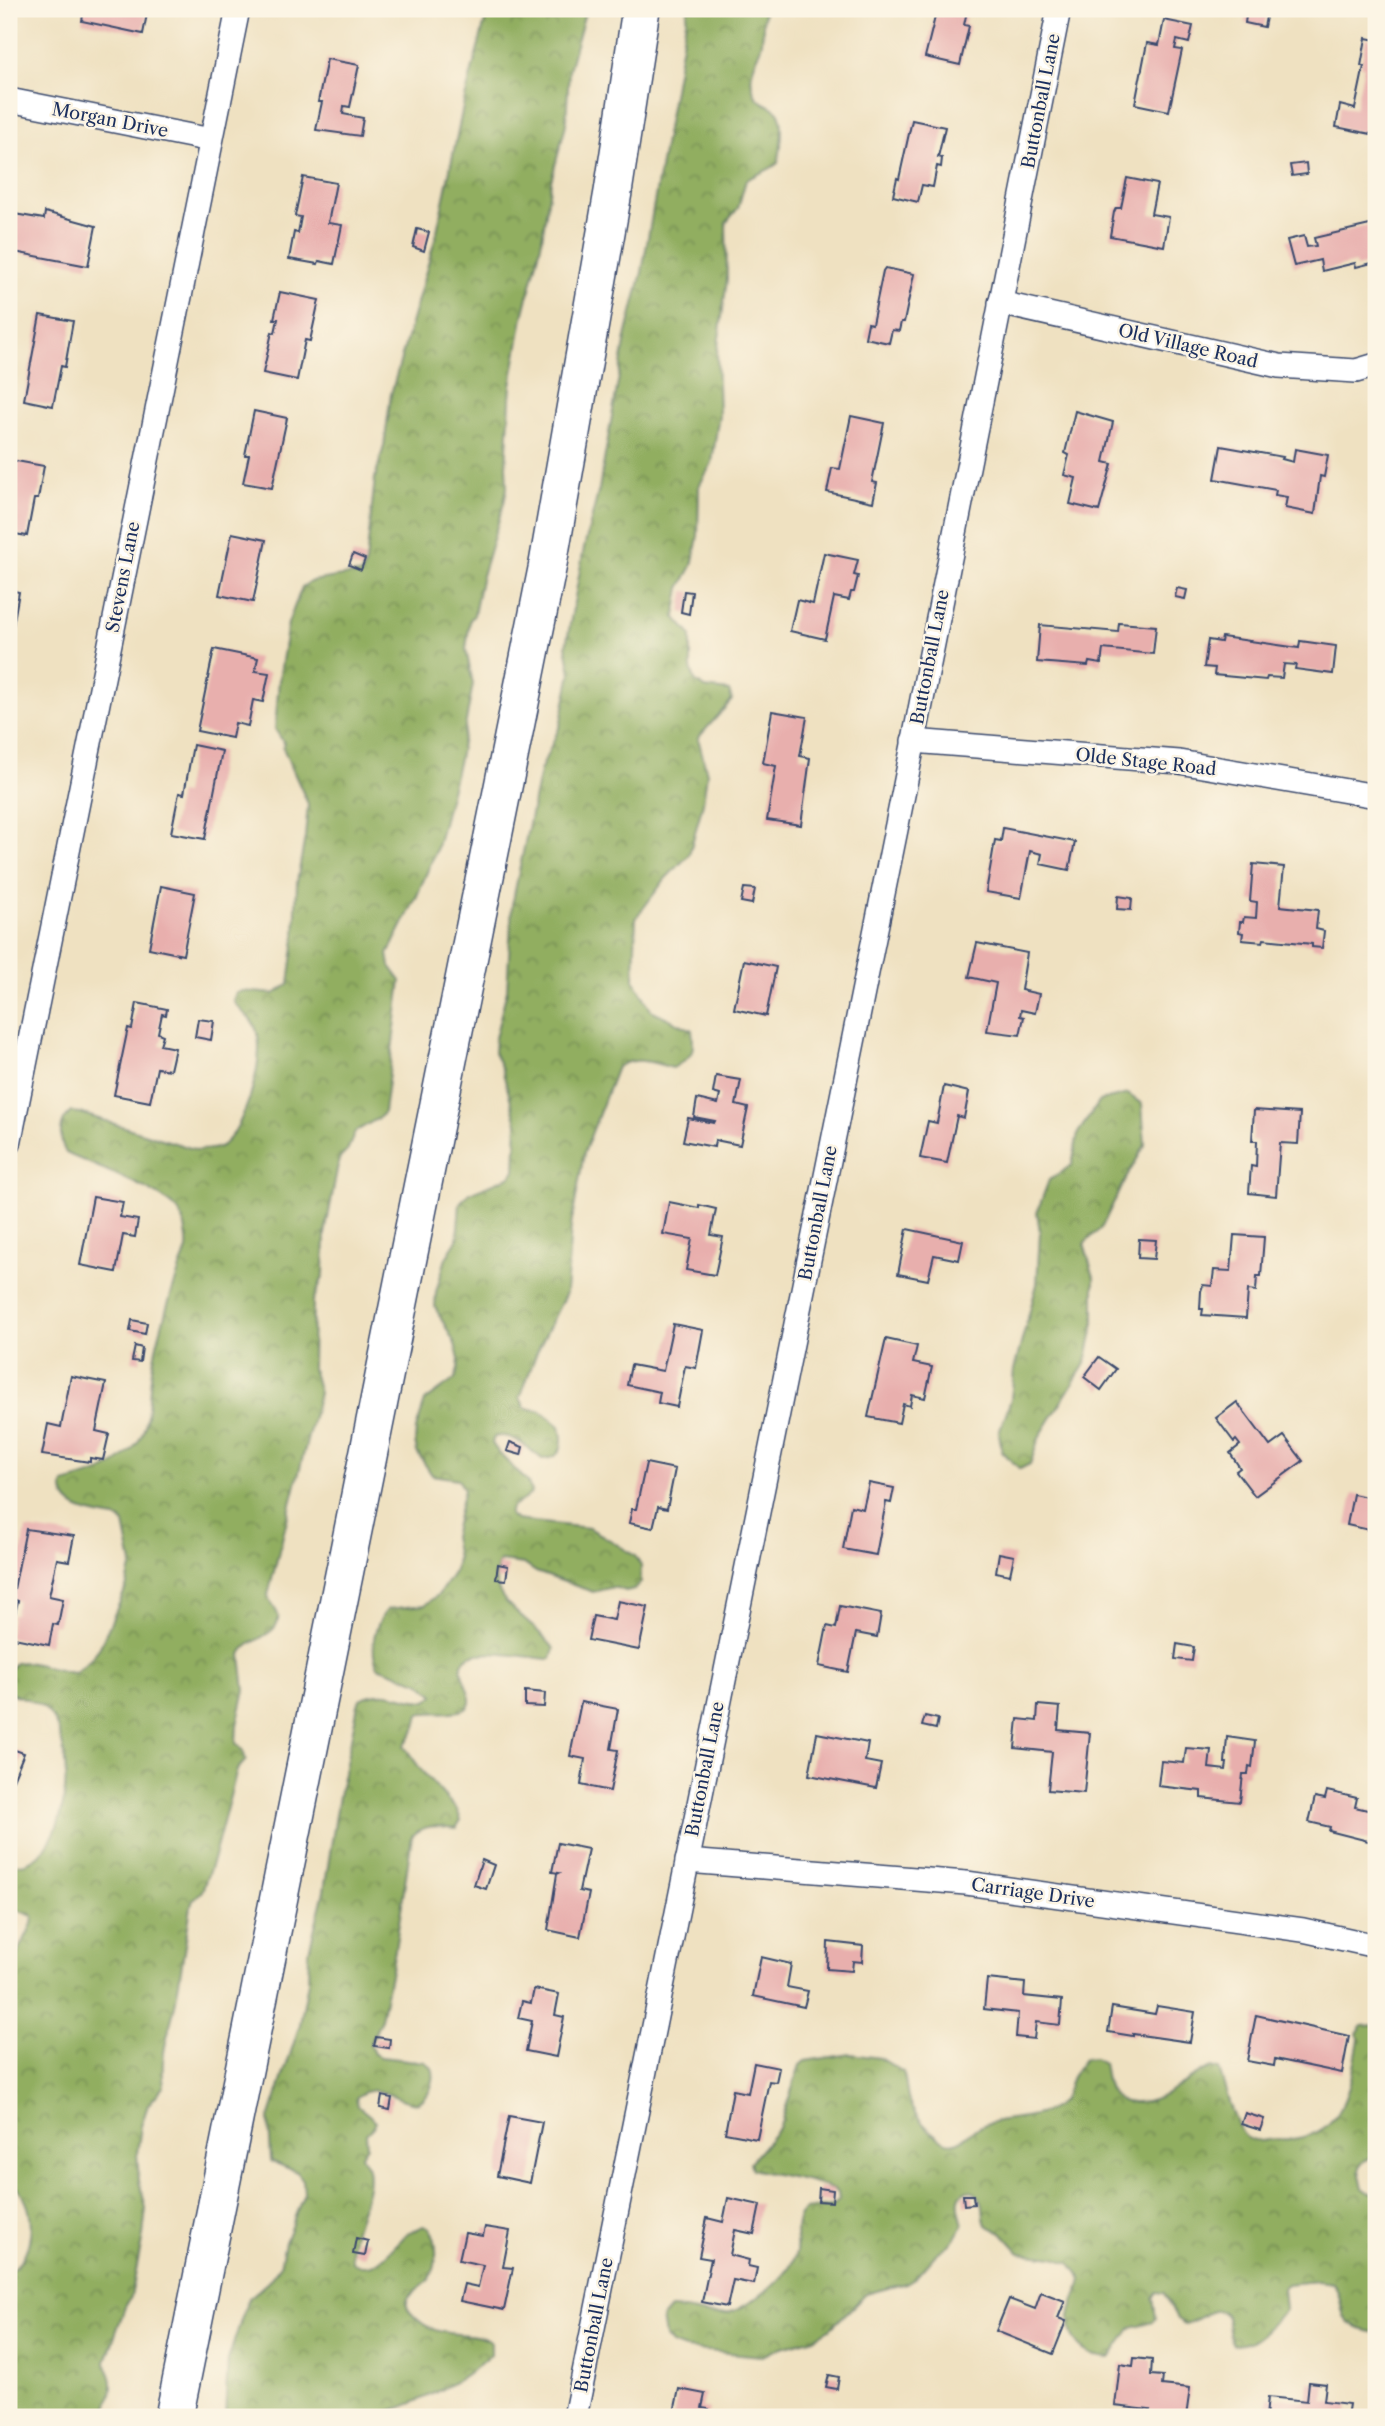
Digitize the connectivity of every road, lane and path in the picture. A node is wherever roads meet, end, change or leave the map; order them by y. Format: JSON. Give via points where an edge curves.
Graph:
{"nodes":[{"id":1,"x":237,"y":9,"type":"edge"},
{"id":2,"x":641,"y":9,"type":"edge"},
{"id":3,"x":1059,"y":9,"type":"edge"},
{"id":4,"x":9,"y":100,"type":"edge"},
{"id":5,"x":211,"y":139,"type":"junction"},
{"id":6,"x":1000,"y":303,"type":"junction"},
{"id":7,"x":1376,"y":365,"type":"edge"},
{"id":8,"x":914,"y":741,"type":"junction"},
{"id":9,"x":1376,"y":796,"type":"edge"},
{"id":10,"x":9,"y":1144,"type":"edge"},
{"id":11,"x":687,"y":1861,"type":"junction"},
{"id":12,"x":1376,"y":1946,"type":"edge"},
{"id":13,"x":174,"y":2417,"type":"edge"},
{"id":14,"x":575,"y":2417,"type":"edge"}],
"edges":[{"from":1,"to":5,"type":"street","name":"Stevens Lane"},
{"from":2,"to":13,"type":"main road","via":[[548,564]]},
{"from":3,"to":6,"type":"street","name":"Buttonball Lane"},
{"from":4,"to":5,"type":"street","name":"Morgan Drive"},
{"from":5,"to":10,"type":"street","name":"Stevens Lane"},
{"from":6,"to":7,"type":"street","name":"Old Village Road","via":[[1279,366],[1356,371]]},
{"from":6,"to":8,"type":"street","name":"Buttonball Lane"},
{"from":8,"to":9,"type":"street","name":"Olde Stage Road","via":[[1179,762]]},
{"from":8,"to":11,"type":"street","name":"Buttonball Lane"},
{"from":11,"to":12,"type":"street","name":"Carriage Drive","via":[[966,1883],[1303,1930]]},
{"from":11,"to":14,"type":"street","name":"Buttonball Lane"}]}
